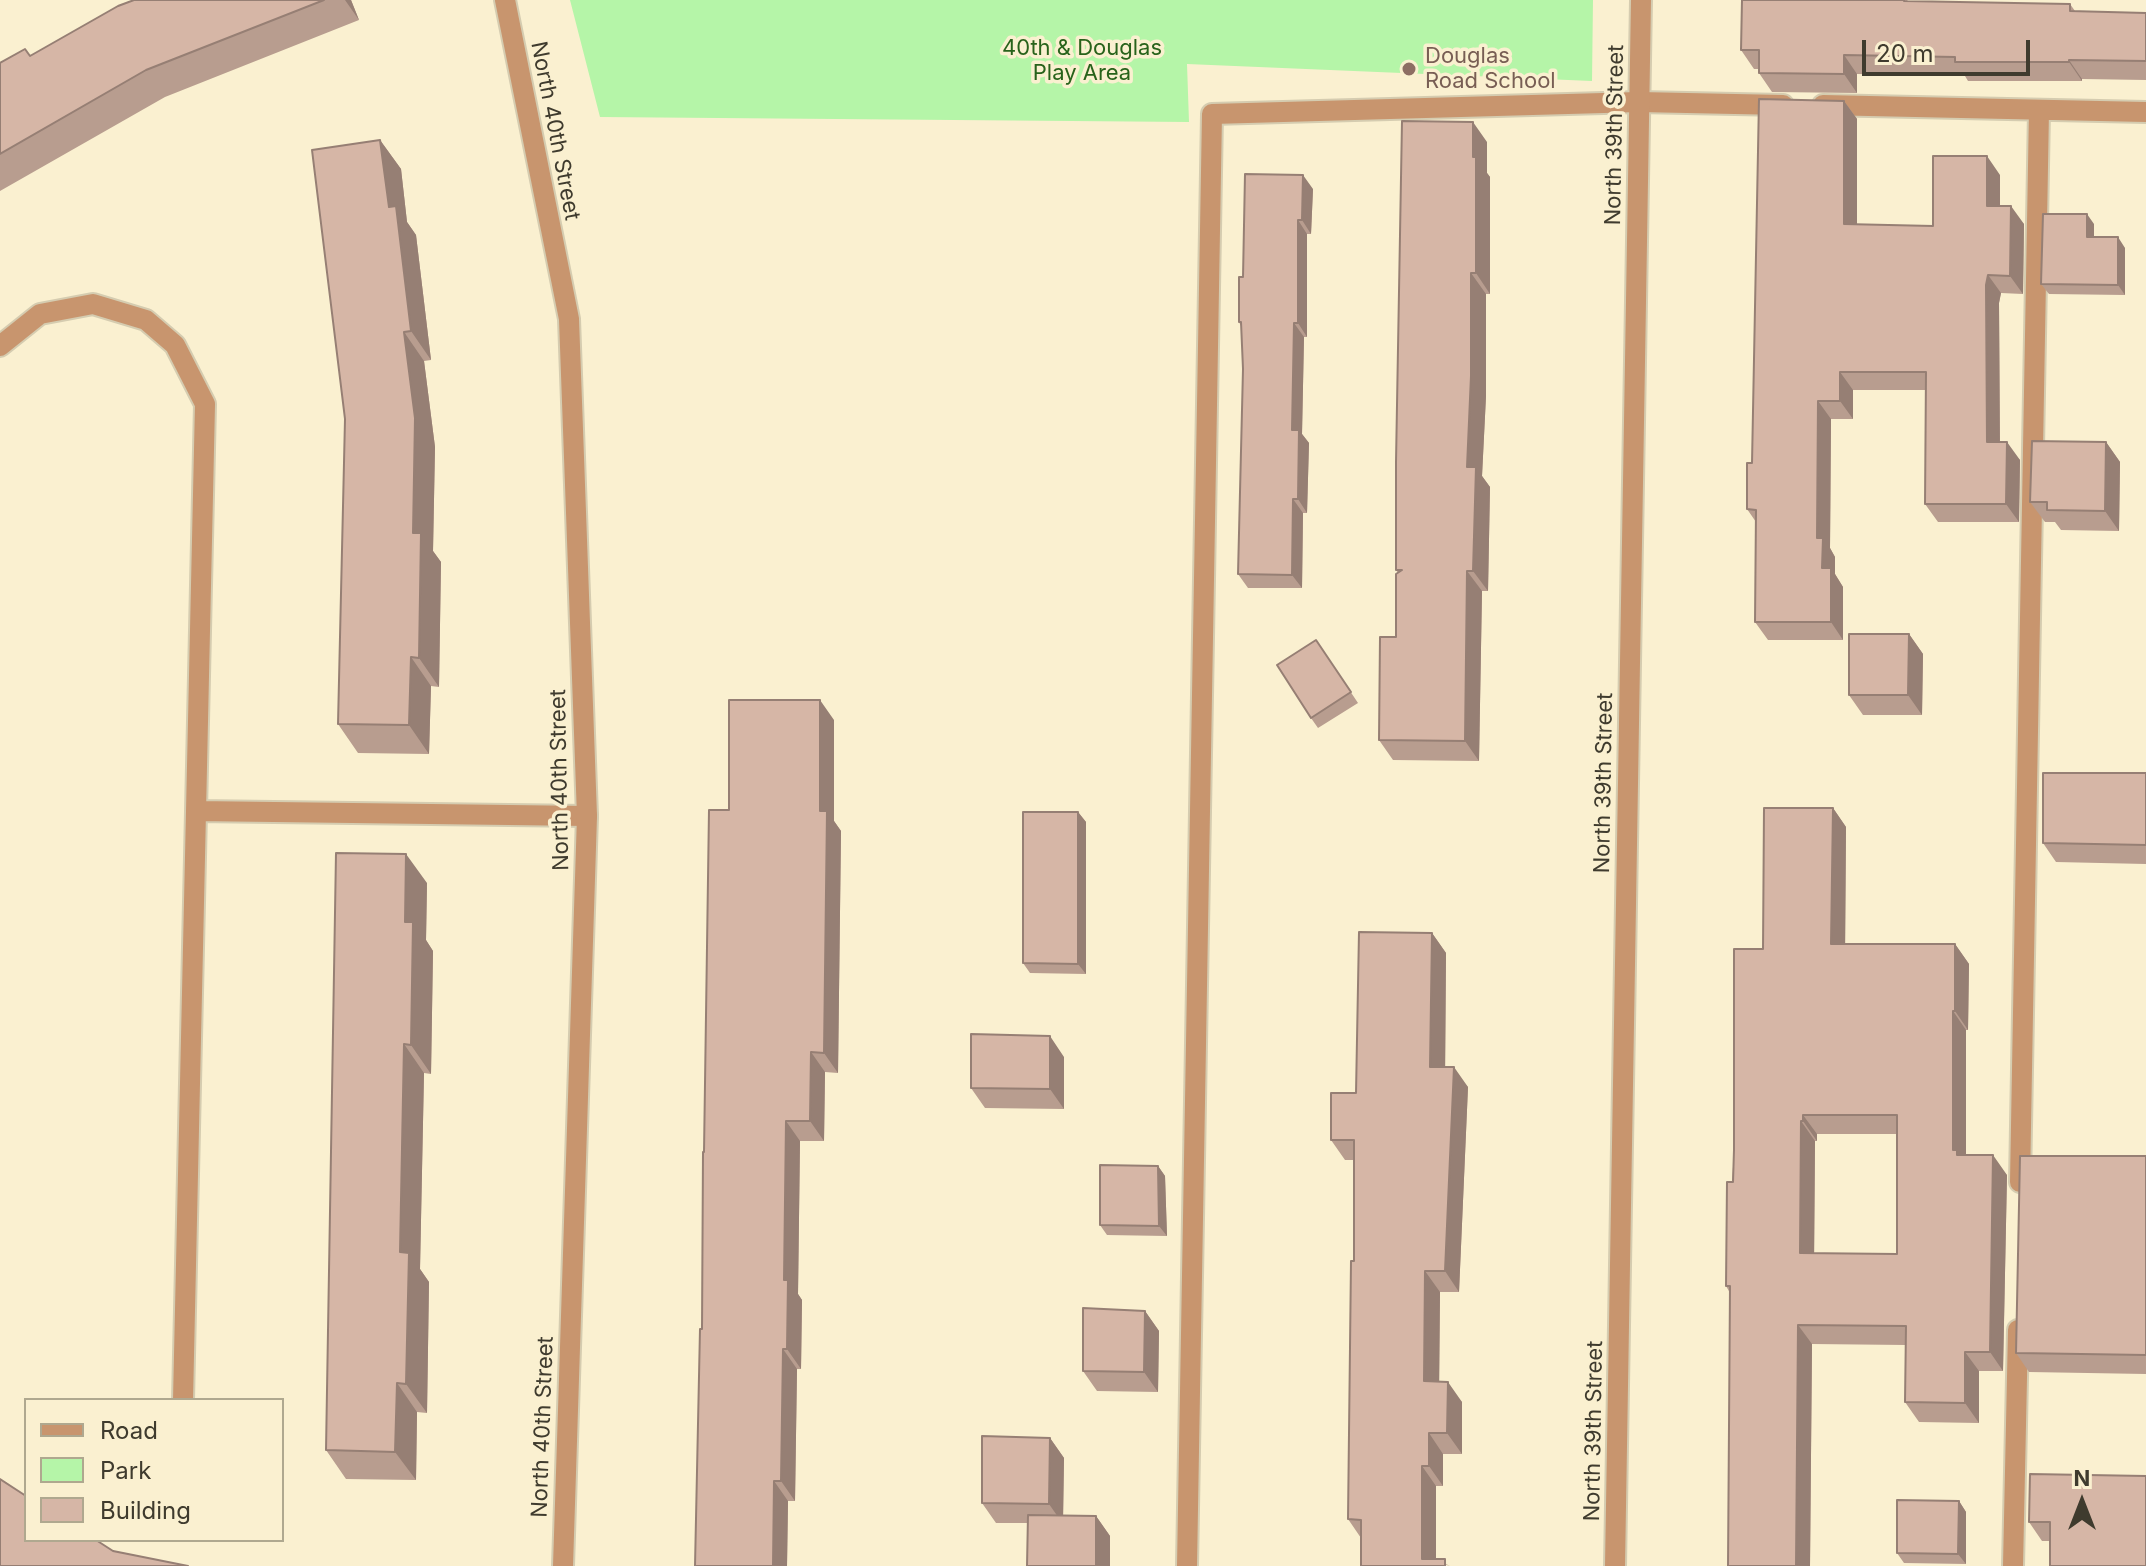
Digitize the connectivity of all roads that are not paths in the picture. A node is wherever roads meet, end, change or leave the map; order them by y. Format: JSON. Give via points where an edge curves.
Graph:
{"nodes":[{"id":1,"x":505,"y":0,"type":"edge"},
{"id":2,"x":1641,"y":0,"type":"edge"},
{"id":3,"x":1639,"y":102,"type":"junction"},
{"id":4,"x":2039,"y":110,"type":"junction"},
{"id":5,"x":2146,"y":112,"type":"edge"},
{"id":6,"x":0,"y":346,"type":"edge"},
{"id":7,"x":196,"y":811,"type":"junction"},
{"id":8,"x":587,"y":816,"type":"junction"},
{"id":9,"x":2020,"y":1202,"type":"edge"},
{"id":10,"x":2018,"y":1313,"type":"edge"},
{"id":11,"x":183,"y":1398,"type":"edge"},
{"id":12,"x":563,"y":1566,"type":"edge"},
{"id":13,"x":1187,"y":1566,"type":"edge"},
{"id":14,"x":1615,"y":1566,"type":"edge"},
{"id":15,"x":2013,"y":1566,"type":"edge"}],
"edges":[{"from":1,"to":8,"type":"street","name":"North 40th Street","via":[[569,319]]},
{"from":2,"to":3,"type":"street","name":"North 39th Street"},
{"from":3,"to":4,"type":"street"},
{"from":3,"to":13,"type":"street","via":[[1212,114]]},
{"from":3,"to":14,"type":"street","name":"North 39th Street"},
{"from":4,"to":5,"type":"street"},
{"from":4,"to":9,"type":"street"},
{"from":6,"to":7,"type":"street","via":[[40,314],[93,304],[146,320],[175,345],[205,404]]},
{"from":7,"to":8,"type":"street"},
{"from":7,"to":11,"type":"street"},
{"from":8,"to":12,"type":"street","name":"North 40th Street"},
{"from":10,"to":15,"type":"street"}]}
